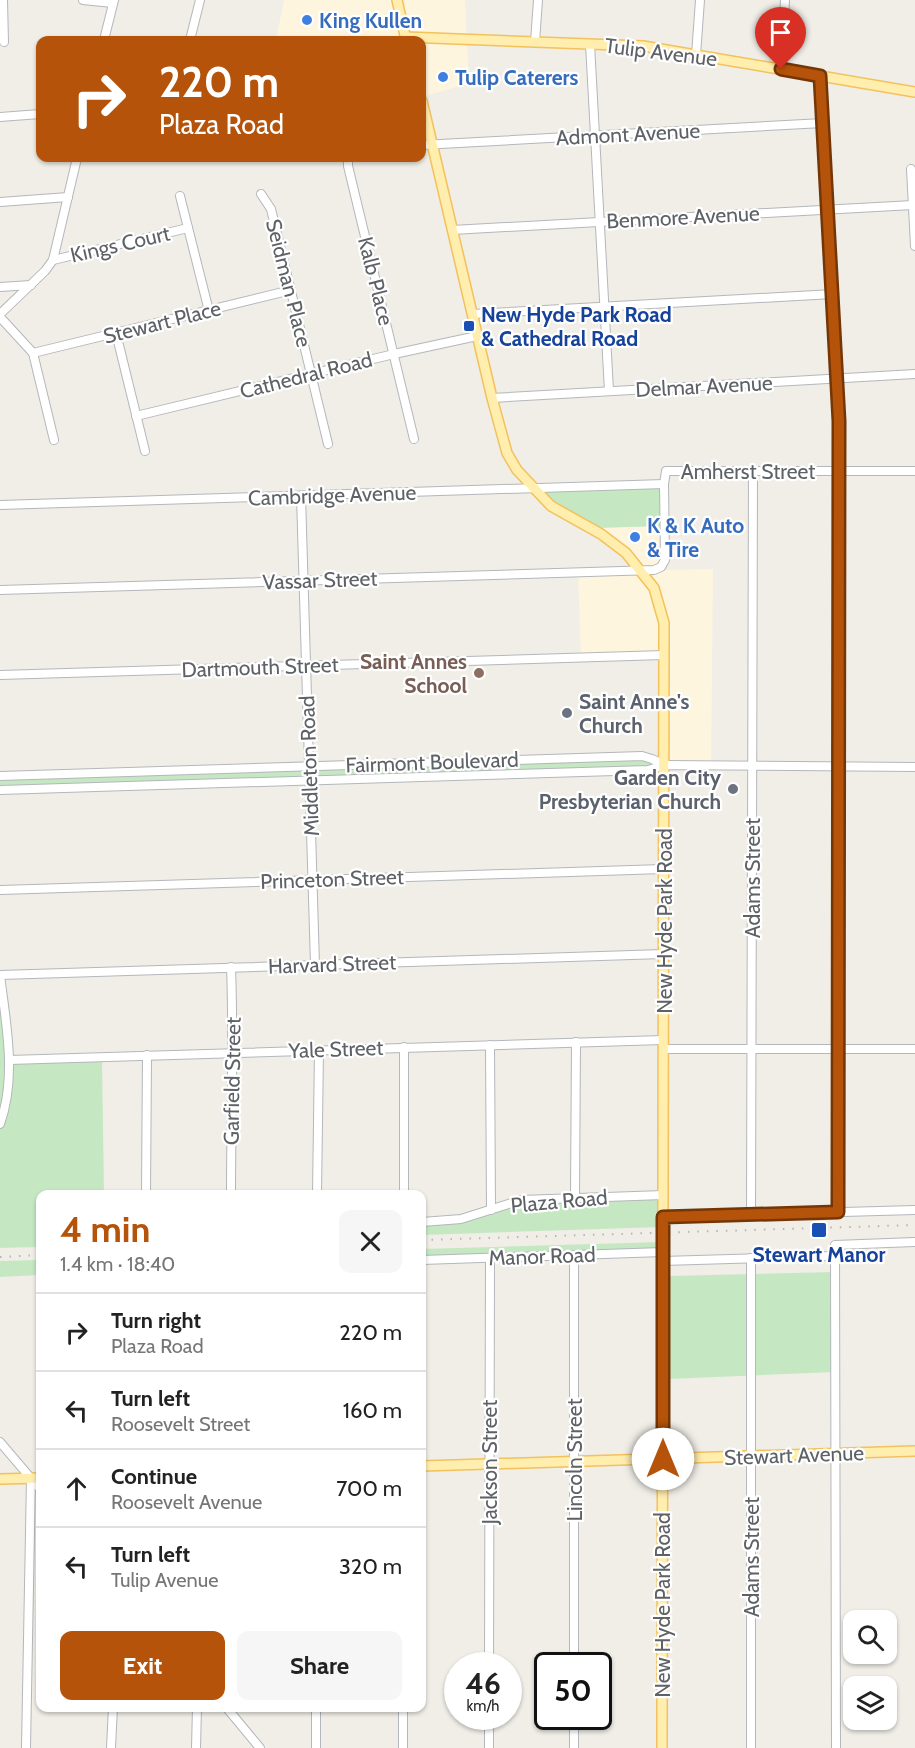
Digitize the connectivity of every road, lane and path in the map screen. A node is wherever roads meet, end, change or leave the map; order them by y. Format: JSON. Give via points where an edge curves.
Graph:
{"nodes":[{"id":1,"x":3,"y":0,"type":"edge"},
{"id":2,"x":82,"y":0,"type":"edge"},
{"id":3,"x":201,"y":0,"type":"edge"},
{"id":4,"x":397,"y":0,"type":"edge"},
{"id":5,"x":538,"y":0,"type":"edge"},
{"id":6,"x":700,"y":0,"type":"edge"},
{"id":7,"x":785,"y":0,"type":"edge"},
{"id":8,"x":114,"y":1,"type":"edge"},
{"id":9,"x":105,"y":36,"type":"edge"},
{"id":10,"x":191,"y":36,"type":"edge"},
{"id":11,"x":405,"y":36,"type":"edge"},
{"id":12,"x":426,"y":39,"type":"edge"},
{"id":13,"x":4,"y":42,"type":"dead end"},
{"id":14,"x":535,"y":42,"type":"junction"},
{"id":15,"x":590,"y":44,"type":"junction"},
{"id":16,"x":696,"y":55,"type":"junction"},
{"id":17,"x":781,"y":69,"type":"junction"},
{"id":18,"x":820,"y":76,"type":"junction"},
{"id":19,"x":915,"y":92,"type":"edge"},
{"id":20,"x":36,"y":114,"type":"edge"},
{"id":21,"x":0,"y":117,"type":"edge"},
{"id":22,"x":426,"y":117,"type":"edge"},
{"id":23,"x":823,"y":123,"type":"junction"},
{"id":24,"x":594,"y":136,"type":"junction"},
{"id":25,"x":426,"y":145,"type":"edge"},
{"id":26,"x":433,"y":145,"type":"junction"},
{"id":27,"x":76,"y":162,"type":"edge"},
{"id":28,"x":348,"y":162,"type":"edge"},
{"id":29,"x":911,"y":169,"type":"dead end"},
{"id":30,"x":261,"y":194,"type":"dead end"},
{"id":31,"x":68,"y":196,"type":"junction"},
{"id":32,"x":180,"y":196,"type":"dead end"},
{"id":33,"x":0,"y":202,"type":"edge"},
{"id":34,"x":913,"y":205,"type":"junction"},
{"id":35,"x":828,"y":209,"type":"junction"},
{"id":36,"x":599,"y":221,"type":"junction"},
{"id":37,"x":188,"y":228,"type":"junction"},
{"id":38,"x":452,"y":230,"type":"junction"},
{"id":39,"x":915,"y":246,"type":"edge"},
{"id":40,"x":52,"y":260,"type":"junction"},
{"id":41,"x":31,"y":285,"type":"junction"},
{"id":42,"x":0,"y":287,"type":"edge"},
{"id":43,"x":291,"y":291,"type":"junction"},
{"id":44,"x":833,"y":294,"type":"junction"},
{"id":45,"x":604,"y":306,"type":"junction"},
{"id":46,"x":209,"y":311,"type":"junction"},
{"id":47,"x":473,"y":314,"type":"junction"},
{"id":48,"x":0,"y":315,"type":"edge"},
{"id":49,"x":116,"y":333,"type":"junction"},
{"id":50,"x":477,"y":336,"type":"junction"},
{"id":51,"x":33,"y":353,"type":"junction"},
{"id":52,"x":394,"y":354,"type":"junction"},
{"id":53,"x":311,"y":374,"type":"junction"},
{"id":54,"x":915,"y":374,"type":"edge"},
{"id":55,"x":837,"y":379,"type":"junction"},
{"id":56,"x":609,"y":391,"type":"junction"},
{"id":57,"x":492,"y":398,"type":"junction"},
{"id":58,"x":136,"y":416,"type":"junction"},
{"id":59,"x":414,"y":439,"type":"dead end"},
{"id":60,"x":54,"y":440,"type":"dead end"},
{"id":61,"x":328,"y":444,"type":"dead end"},
{"id":62,"x":145,"y":451,"type":"dead end"},
{"id":63,"x":753,"y":470,"type":"junction"},
{"id":64,"x":838,"y":470,"type":"junction"},
{"id":65,"x":915,"y":471,"type":"edge"},
{"id":66,"x":664,"y":484,"type":"junction"},
{"id":67,"x":533,"y":489,"type":"junction"},
{"id":68,"x":301,"y":496,"type":"junction"},
{"id":69,"x":0,"y":505,"type":"edge"},
{"id":70,"x":640,"y":570,"type":"junction"},
{"id":71,"x":303,"y":581,"type":"junction"},
{"id":72,"x":0,"y":590,"type":"edge"},
{"id":73,"x":664,"y":655,"type":"junction"},
{"id":74,"x":306,"y":666,"type":"junction"},
{"id":75,"x":0,"y":675,"type":"edge"},
{"id":76,"x":665,"y":765,"type":"junction"},
{"id":77,"x":309,"y":766,"type":"junction"},
{"id":78,"x":752,"y":766,"type":"junction"},
{"id":79,"x":838,"y":766,"type":"junction"},
{"id":80,"x":915,"y":767,"type":"edge"},
{"id":81,"x":0,"y":776,"type":"edge"},
{"id":82,"x":309,"y":780,"type":"junction"},
{"id":83,"x":0,"y":790,"type":"edge"},
{"id":84,"x":663,"y":869,"type":"junction"},
{"id":85,"x":312,"y":880,"type":"junction"},
{"id":86,"x":0,"y":890,"type":"edge"},
{"id":87,"x":663,"y":954,"type":"junction"},
{"id":88,"x":315,"y":965,"type":"junction"},
{"id":89,"x":231,"y":967,"type":"junction"},
{"id":90,"x":0,"y":975,"type":"edge"},
{"id":91,"x":576,"y":1042,"type":"junction"},
{"id":92,"x":490,"y":1045,"type":"junction"},
{"id":93,"x":663,"y":1045,"type":"junction"},
{"id":94,"x":404,"y":1047,"type":"junction"},
{"id":95,"x":752,"y":1049,"type":"junction"},
{"id":96,"x":837,"y":1049,"type":"junction"},
{"id":97,"x":915,"y":1049,"type":"edge"},
{"id":98,"x":319,"y":1050,"type":"junction"},
{"id":99,"x":232,"y":1053,"type":"junction"},
{"id":100,"x":147,"y":1055,"type":"junction"},
{"id":101,"x":9,"y":1060,"type":"junction"},
{"id":102,"x":0,"y":1124,"type":"edge"},
{"id":103,"x":146,"y":1190,"type":"edge"},
{"id":104,"x":231,"y":1190,"type":"edge"},
{"id":105,"x":317,"y":1190,"type":"edge"},
{"id":106,"x":404,"y":1190,"type":"edge"},
{"id":107,"x":663,"y":1195,"type":"junction"},
{"id":108,"x":575,"y":1197,"type":"junction"},
{"id":109,"x":491,"y":1210,"type":"junction"},
{"id":110,"x":915,"y":1210,"type":"edge"},
{"id":111,"x":838,"y":1212,"type":"junction"},
{"id":112,"x":751,"y":1214,"type":"junction"},
{"id":113,"x":663,"y":1217,"type":"junction"},
{"id":114,"x":426,"y":1222,"type":"edge"},
{"id":115,"x":915,"y":1242,"type":"edge"},
{"id":116,"x":574,"y":1256,"type":"junction"},
{"id":117,"x":835,"y":1256,"type":"junction"},
{"id":118,"x":663,"y":1257,"type":"junction"},
{"id":119,"x":490,"y":1258,"type":"junction"},
{"id":120,"x":751,"y":1258,"type":"junction"},
{"id":121,"x":426,"y":1260,"type":"edge"},
{"id":122,"x":0,"y":1442,"type":"edge"},
{"id":123,"x":915,"y":1452,"type":"edge"},
{"id":124,"x":836,"y":1454,"type":"junction"},
{"id":125,"x":751,"y":1456,"type":"junction"},
{"id":126,"x":663,"y":1459,"type":"junction"},
{"id":127,"x":574,"y":1461,"type":"junction"},
{"id":128,"x":489,"y":1464,"type":"junction"},
{"id":129,"x":426,"y":1466,"type":"edge"},
{"id":130,"x":36,"y":1478,"type":"edge"},
{"id":131,"x":0,"y":1479,"type":"edge"},
{"id":132,"x":489,"y":1652,"type":"edge"},
{"id":133,"x":574,"y":1652,"type":"edge"},
{"id":134,"x":113,"y":1712,"type":"edge"},
{"id":135,"x":197,"y":1712,"type":"edge"},
{"id":136,"x":231,"y":1712,"type":"edge"},
{"id":137,"x":316,"y":1712,"type":"edge"},
{"id":138,"x":403,"y":1712,"type":"edge"},
{"id":139,"x":489,"y":1730,"type":"edge"},
{"id":140,"x":574,"y":1730,"type":"edge"},
{"id":141,"x":26,"y":1748,"type":"edge"},
{"id":142,"x":111,"y":1748,"type":"edge"},
{"id":143,"x":196,"y":1748,"type":"edge"},
{"id":144,"x":260,"y":1748,"type":"edge"},
{"id":145,"x":316,"y":1748,"type":"edge"},
{"id":146,"x":403,"y":1748,"type":"edge"},
{"id":147,"x":489,"y":1748,"type":"edge"},
{"id":148,"x":574,"y":1748,"type":"edge"},
{"id":149,"x":662,"y":1748,"type":"edge"},
{"id":150,"x":751,"y":1748,"type":"edge"},
{"id":151,"x":836,"y":1748,"type":"edge"}],
"edges":[{"from":1,"to":13,"type":"street"},
{"from":2,"to":8,"type":"street"},
{"from":3,"to":10,"type":"street"},
{"from":4,"to":11,"type":"main road"},
{"from":5,"to":14,"type":"street"},
{"from":6,"to":16,"type":"street"},
{"from":7,"to":17,"type":"street"},
{"from":8,"to":9,"type":"street"},
{"from":12,"to":14,"type":"main road","name":"Tulip Avenue"},
{"from":14,"to":15,"type":"main road","name":"Tulip Avenue"},
{"from":15,"to":16,"type":"main road","name":"Tulip Avenue","via":[[643,46]]},
{"from":15,"to":24,"type":"street"},
{"from":16,"to":17,"type":"main road","name":"Tulip Avenue"},
{"from":17,"to":18,"type":"main road","name":"Tulip Avenue"},
{"from":18,"to":19,"type":"main road","name":"Tulip Avenue"},
{"from":18,"to":23,"type":"street"},
{"from":20,"to":21,"type":"street"},
{"from":22,"to":26,"type":"main road","name":"New Hyde Park Road"},
{"from":23,"to":24,"type":"street","name":"Admont Avenue"},
{"from":23,"to":35,"type":"street"},
{"from":24,"to":26,"type":"street","name":"Admont Avenue"},
{"from":24,"to":36,"type":"street"},
{"from":25,"to":26,"type":"street","name":"Admont Avenue"},
{"from":26,"to":38,"type":"main road","name":"New Hyde Park Road"},
{"from":27,"to":31,"type":"street"},
{"from":28,"to":52,"type":"street","name":"Kalb Place"},
{"from":29,"to":34,"type":"street"},
{"from":30,"to":43,"type":"street","name":"Seidman Place","via":[[271,209]]},
{"from":31,"to":33,"type":"street"},
{"from":31,"to":40,"type":"street"},
{"from":32,"to":37,"type":"street"},
{"from":34,"to":35,"type":"street","name":"Benmore Avenue"},
{"from":34,"to":39,"type":"street"},
{"from":35,"to":36,"type":"street","name":"Benmore Avenue"},
{"from":35,"to":44,"type":"street"},
{"from":36,"to":38,"type":"street","name":"Benmore Avenue"},
{"from":36,"to":45,"type":"street"},
{"from":37,"to":40,"type":"street","name":"Kings Court"},
{"from":37,"to":46,"type":"street"},
{"from":38,"to":47,"type":"main road","name":"New Hyde Park Road"},
{"from":40,"to":41,"type":"street"},
{"from":41,"to":42,"type":"street"},
{"from":41,"to":48,"type":"street"},
{"from":43,"to":46,"type":"street","name":"Stewart Place"},
{"from":43,"to":53,"type":"street","name":"Seidman Place"},
{"from":44,"to":45,"type":"street"},
{"from":44,"to":55,"type":"street"},
{"from":45,"to":47,"type":"street"},
{"from":45,"to":56,"type":"street"},
{"from":46,"to":49,"type":"street","name":"Stewart Place"},
{"from":47,"to":50,"type":"main road","name":"New Hyde Park Road"},
{"from":48,"to":51,"type":"street"},
{"from":49,"to":51,"type":"street","name":"Stewart Place"},
{"from":49,"to":58,"type":"street"},
{"from":50,"to":52,"type":"street","name":"Cathedral Road"},
{"from":50,"to":57,"type":"main road","name":"New Hyde Park Road"},
{"from":51,"to":60,"type":"street"},
{"from":52,"to":53,"type":"street","name":"Cathedral Road"},
{"from":52,"to":59,"type":"street","name":"Kalb Place"},
{"from":53,"to":58,"type":"street","name":"Cathedral Road"},
{"from":53,"to":61,"type":"street","name":"Seidman Place"},
{"from":54,"to":55,"type":"street","name":"Delmar Avenue"},
{"from":55,"to":56,"type":"street","name":"Delmar Avenue"},
{"from":55,"to":64,"type":"street"},
{"from":56,"to":57,"type":"street","name":"Delmar Avenue"},
{"from":57,"to":67,"type":"main road","name":"New Hyde Park Road","via":[[507,453]]},
{"from":58,"to":62,"type":"street"},
{"from":63,"to":64,"type":"street","name":"Amherst Street"},
{"from":63,"to":66,"type":"street","name":"Amherst Street","via":[[666,471]]},
{"from":63,"to":78,"type":"street","name":"Adams Street"},
{"from":64,"to":65,"type":"street","name":"Amherst Street"},
{"from":64,"to":79,"type":"street"},
{"from":66,"to":67,"type":"street","name":"Cambridge Avenue"},
{"from":66,"to":70,"type":"street","via":[[665,560],[654,570]]},
{"from":67,"to":68,"type":"street","name":"Cambridge Avenue"},
{"from":67,"to":70,"type":"main road","name":"New Hyde Park Road","via":[[558,511],[613,542]]},
{"from":68,"to":69,"type":"street","name":"Cambridge Avenue"},
{"from":68,"to":71,"type":"street","name":"Middleton Road"},
{"from":70,"to":71,"type":"street","name":"Vassar Street"},
{"from":70,"to":73,"type":"main road","name":"New Hyde Park Road","via":[[659,602],[664,623]]},
{"from":71,"to":72,"type":"street","name":"Vassar Street"},
{"from":71,"to":74,"type":"street","name":"Middleton Road"},
{"from":73,"to":74,"type":"street","name":"Dartmouth Street"},
{"from":73,"to":76,"type":"main road","name":"New Hyde Park Road"},
{"from":74,"to":75,"type":"street","name":"Dartmouth Street"},
{"from":74,"to":77,"type":"street","name":"Middleton Road"},
{"from":76,"to":77,"type":"street","name":"Fairmont Boulevard","via":[[642,756]]},
{"from":76,"to":78,"type":"street"},
{"from":76,"to":82,"type":"street","name":"Fairmont Boulevard","via":[[648,770]]},
{"from":76,"to":84,"type":"main road","name":"New Hyde Park Road"},
{"from":77,"to":81,"type":"street","name":"Fairmont Boulevard"},
{"from":77,"to":82,"type":"street","name":"Middleton Road"},
{"from":78,"to":79,"type":"street"},
{"from":78,"to":95,"type":"street","name":"Adams Street"},
{"from":79,"to":80,"type":"street"},
{"from":79,"to":96,"type":"street"},
{"from":82,"to":83,"type":"street","name":"Fairmont Boulevard"},
{"from":82,"to":85,"type":"street","name":"Middleton Road"},
{"from":84,"to":85,"type":"street","name":"Princeton Street"},
{"from":84,"to":87,"type":"main road","name":"New Hyde Park Road"},
{"from":85,"to":86,"type":"street","name":"Princeton Street"},
{"from":85,"to":88,"type":"street","name":"Middleton Road"},
{"from":87,"to":88,"type":"street","name":"Harvard Street"},
{"from":87,"to":93,"type":"main road","name":"New Hyde Park Road"},
{"from":88,"to":89,"type":"street","name":"Harvard Street"},
{"from":89,"to":90,"type":"street","name":"Harvard Street"},
{"from":89,"to":99,"type":"street","name":"Garfield Street"},
{"from":90,"to":101,"type":"street"},
{"from":91,"to":92,"type":"street","name":"Yale Street"},
{"from":91,"to":93,"type":"street","name":"Yale Street"},
{"from":91,"to":108,"type":"street"},
{"from":92,"to":94,"type":"street","name":"Yale Street"},
{"from":92,"to":109,"type":"street"},
{"from":93,"to":95,"type":"street","name":"Yale Street"},
{"from":93,"to":107,"type":"main road","name":"New Hyde Park Road"},
{"from":94,"to":98,"type":"street","name":"Yale Street"},
{"from":94,"to":106,"type":"street"},
{"from":95,"to":96,"type":"street","name":"Yale Street"},
{"from":95,"to":112,"type":"street","name":"Adams Street"},
{"from":96,"to":97,"type":"street","name":"Yale Street"},
{"from":96,"to":111,"type":"street"},
{"from":98,"to":99,"type":"street","name":"Yale Street"},
{"from":98,"to":105,"type":"street"},
{"from":99,"to":100,"type":"street","name":"Yale Street"},
{"from":99,"to":104,"type":"street","name":"Garfield Street"},
{"from":100,"to":101,"type":"street","name":"Yale Street"},
{"from":100,"to":103,"type":"street"},
{"from":101,"to":102,"type":"street","via":[[8,1097]]},
{"from":107,"to":108,"type":"street","name":"Plaza Road"},
{"from":107,"to":113,"type":"main road","name":"New Hyde Park Road"},
{"from":108,"to":109,"type":"street","name":"Plaza Road","via":[[521,1200]]},
{"from":109,"to":114,"type":"street","name":"Plaza Road","via":[[461,1219]]},
{"from":110,"to":111,"type":"street"},
{"from":111,"to":112,"type":"street"},
{"from":112,"to":113,"type":"street"},
{"from":113,"to":118,"type":"main road","name":"New Hyde Park Road"},
{"from":115,"to":117,"type":"street","via":[[835,1245]]},
{"from":116,"to":118,"type":"street","name":"Manor Road"},
{"from":116,"to":119,"type":"street","name":"Manor Road"},
{"from":116,"to":127,"type":"street","name":"Lincoln Street"},
{"from":117,"to":120,"type":"street","name":"Manor Road"},
{"from":117,"to":124,"type":"street"},
{"from":118,"to":120,"type":"street","name":"Manor Road"},
{"from":118,"to":126,"type":"main road","name":"New Hyde Park Road"},
{"from":119,"to":121,"type":"street","name":"Manor Road"},
{"from":119,"to":128,"type":"street","name":"Jackson Street"},
{"from":120,"to":125,"type":"street","name":"Adams Street"},
{"from":122,"to":130,"type":"street"},
{"from":123,"to":124,"type":"main road","name":"Stewart Avenue"},
{"from":124,"to":125,"type":"main road","name":"Stewart Avenue"},
{"from":124,"to":151,"type":"street"},
{"from":125,"to":126,"type":"main road","name":"Stewart Avenue"},
{"from":125,"to":150,"type":"street","name":"Adams Street"},
{"from":126,"to":127,"type":"main road","name":"Stewart Avenue"},
{"from":126,"to":149,"type":"main road","name":"New Hyde Park Road"},
{"from":127,"to":128,"type":"main road","name":"Stewart Avenue"},
{"from":127,"to":133,"type":"street","name":"Lincoln Street"},
{"from":128,"to":129,"type":"main road","name":"Stewart Avenue"},
{"from":128,"to":132,"type":"street","name":"Jackson Street"},
{"from":130,"to":131,"type":"main road"},
{"from":130,"to":141,"type":"street"},
{"from":134,"to":142,"type":"street"},
{"from":135,"to":143,"type":"street"},
{"from":136,"to":144,"type":"street"},
{"from":137,"to":145,"type":"street"},
{"from":138,"to":146,"type":"street"},
{"from":139,"to":147,"type":"street"},
{"from":140,"to":148,"type":"street"}]}
